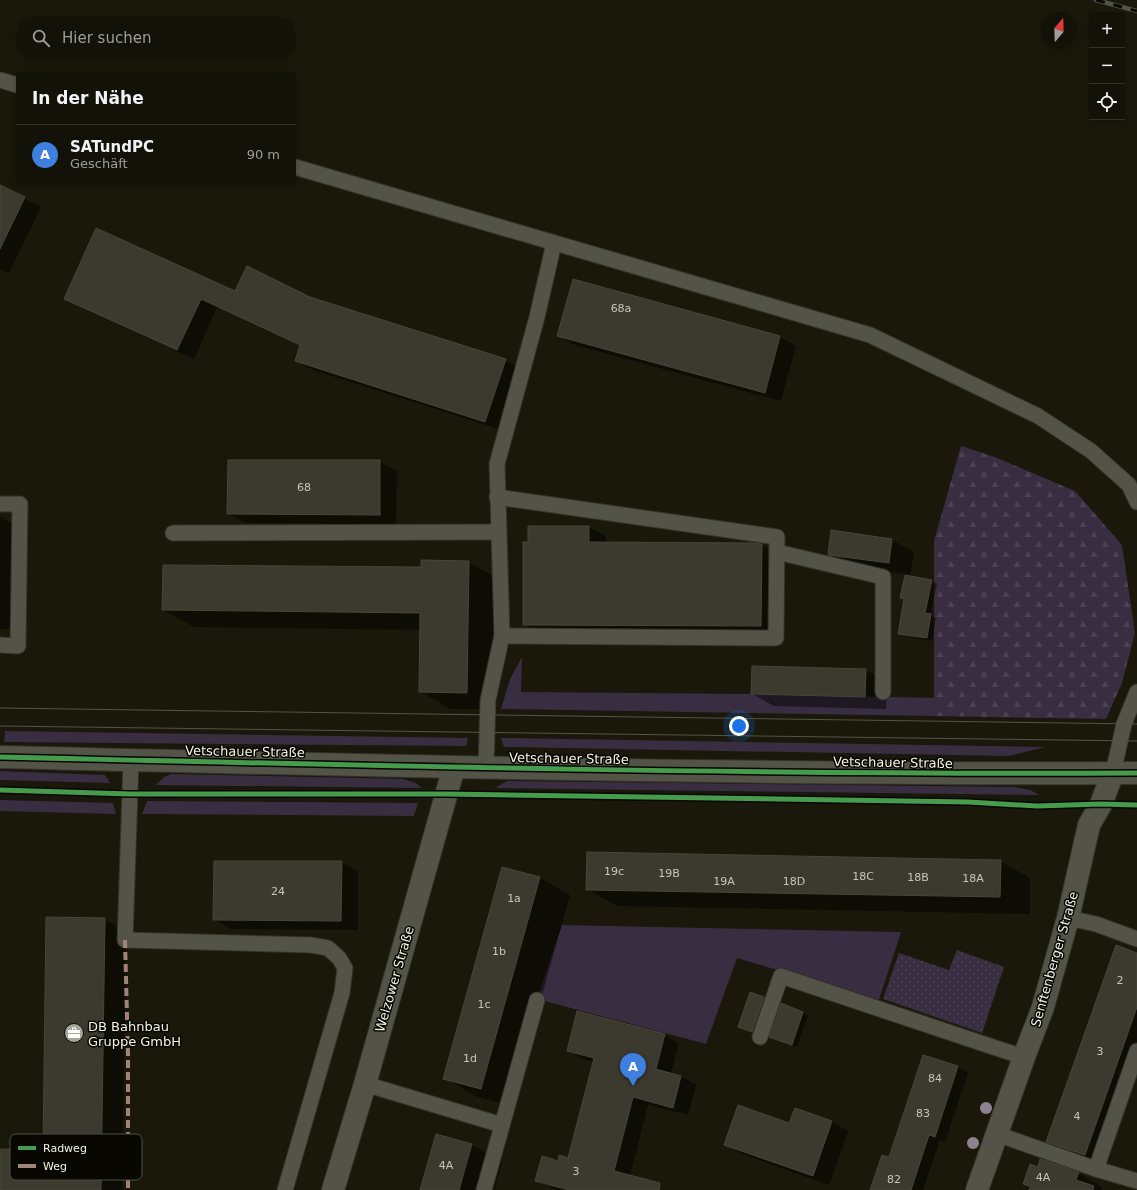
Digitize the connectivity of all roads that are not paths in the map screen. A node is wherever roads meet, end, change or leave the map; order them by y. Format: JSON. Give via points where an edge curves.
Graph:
{"nodes":[{"id":1,"x":0,"y":80,"type":"edge"},
{"id":2,"x":16,"y":85,"type":"edge"},
{"id":3,"x":296,"y":167,"type":"edge"},
{"id":4,"x":554,"y":243,"type":"junction"},
{"id":5,"x":497,"y":497,"type":"junction"},
{"id":6,"x":1137,"y":502,"type":"edge"},
{"id":7,"x":0,"y":504,"type":"edge"},
{"id":8,"x":499,"y":532,"type":"junction"},
{"id":9,"x":173,"y":533,"type":"dead end"},
{"id":10,"x":777,"y":552,"type":"junction"},
{"id":11,"x":502,"y":636,"type":"junction"},
{"id":12,"x":0,"y":645,"type":"edge"},
{"id":13,"x":883,"y":692,"type":"dead end"},
{"id":14,"x":1137,"y":692,"type":"edge"},
{"id":15,"x":0,"y":757,"type":"edge"},
{"id":16,"x":131,"y":760,"type":"junction"},
{"id":17,"x":454,"y":767,"type":"junction"},
{"id":18,"x":486,"y":767,"type":"junction"},
{"id":19,"x":1113,"y":773,"type":"junction"},
{"id":20,"x":1137,"y":773,"type":"edge"},
{"id":21,"x":1068,"y":918,"type":"junction"},
{"id":22,"x":1137,"y":939,"type":"edge"},
{"id":23,"x":538,"y":1000,"type":"dead end"},
{"id":24,"x":760,"y":1037,"type":"dead end"},
{"id":25,"x":1137,"y":1051,"type":"edge"},
{"id":26,"x":1024,"y":1057,"type":"junction"},
{"id":27,"x":365,"y":1084,"type":"junction"},
{"id":28,"x":502,"y":1125,"type":"junction"},
{"id":29,"x":997,"y":1134,"type":"junction"},
{"id":30,"x":1096,"y":1169,"type":"junction"},
{"id":31,"x":1137,"y":1181,"type":"edge"},
{"id":32,"x":285,"y":1190,"type":"edge"},
{"id":33,"x":333,"y":1190,"type":"edge"},
{"id":34,"x":484,"y":1190,"type":"edge"},
{"id":35,"x":977,"y":1190,"type":"edge"}],
"edges":[{"from":1,"to":2,"type":"lane"},
{"from":3,"to":4,"type":"lane"},
{"from":4,"to":5,"type":"lane","via":[[537,317],[497,464]]},
{"from":4,"to":6,"type":"lane","via":[[870,335],[1038,416],[1091,452],[1129,485]]},
{"from":5,"to":8,"type":"lane"},
{"from":5,"to":10,"type":"lane","via":[[777,537]]},
{"from":7,"to":12,"type":"lane","via":[[20,504],[18,646]]},
{"from":8,"to":9,"type":"lane"},
{"from":8,"to":11,"type":"lane"},
{"from":10,"to":11,"type":"lane","via":[[776,638]]},
{"from":10,"to":13,"type":"lane","via":[[883,577]]},
{"from":11,"to":18,"type":"lane","via":[[488,700]]},
{"from":14,"to":19,"type":"lane","via":[[1124,724]]},
{"from":15,"to":16,"type":"street","name":"Vetschauer Straße"},
{"from":16,"to":17,"type":"street","name":"Vetschauer Straße"},
{"from":16,"to":32,"type":"lane","via":[[125,940],[328,948],[345,968],[342,994]]},
{"from":17,"to":18,"type":"street","name":"Vetschauer Straße"},
{"from":17,"to":27,"type":"street","name":"Welzower Straße"},
{"from":18,"to":19,"type":"street","name":"Vetschauer Straße","via":[[988,774]]},
{"from":19,"to":20,"type":"street","name":"Vetschauer Straße"},
{"from":19,"to":21,"type":"street","name":"Senftenberger Straße","via":[[1101,804],[1089,825]]},
{"from":21,"to":22,"type":"lane","via":[[1096,924]]},
{"from":21,"to":26,"type":"street","name":"Senftenberger Straße","via":[[1043,1007]]},
{"from":23,"to":28,"type":"lane"},
{"from":24,"to":26,"type":"lane","via":[[781,976]]},
{"from":25,"to":30,"type":"lane"},
{"from":26,"to":29,"type":"street","name":"Senftenberger Straße"},
{"from":27,"to":28,"type":"lane"},
{"from":27,"to":33,"type":"street","name":"Welzower Straße"},
{"from":28,"to":34,"type":"lane"},
{"from":29,"to":30,"type":"lane"},
{"from":29,"to":35,"type":"street","name":"Senftenberger Straße"},
{"from":30,"to":31,"type":"lane"}]}
